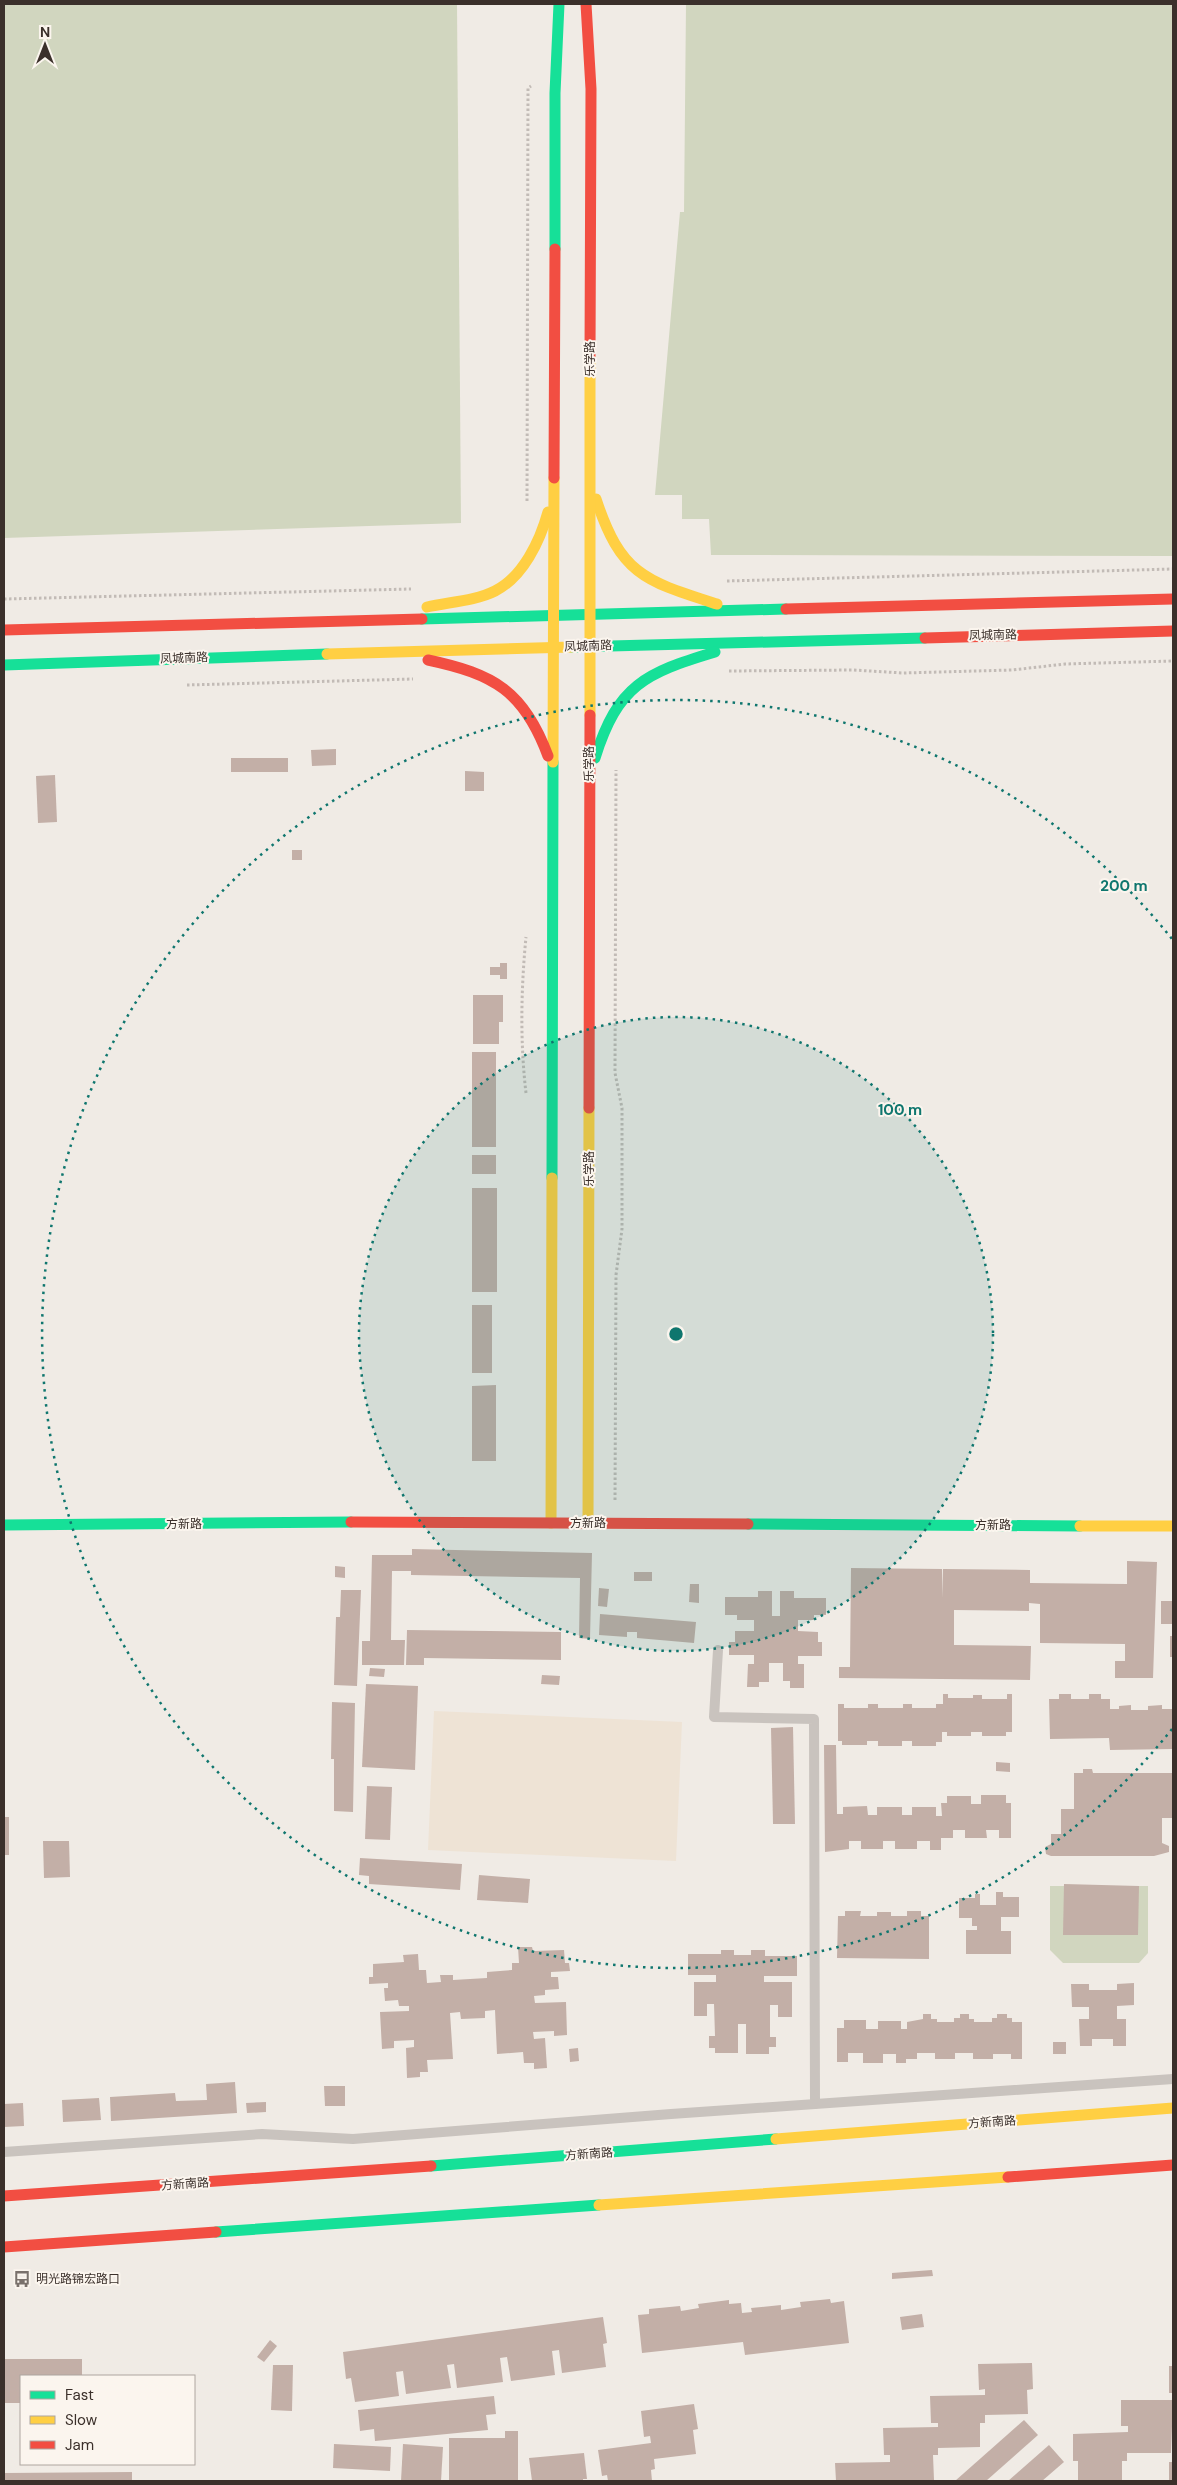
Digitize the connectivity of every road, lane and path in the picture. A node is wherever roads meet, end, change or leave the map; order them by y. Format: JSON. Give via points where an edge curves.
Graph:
{"nodes":[{"id":1,"x":559,"y":4,"type":"edge"},
{"id":2,"x":586,"y":4,"type":"edge"},
{"id":3,"x":556,"y":69,"type":"junction"},
{"id":4,"x":554,"y":474,"type":"junction"},
{"id":5,"x":589,"y":474,"type":"junction"},
{"id":6,"x":527,"y":508,"type":"dead end"},
{"id":7,"x":1173,"y":569,"type":"edge"},
{"id":8,"x":724,"y":581,"type":"dead end"},
{"id":9,"x":413,"y":589,"type":"dead end"},
{"id":10,"x":1173,"y":599,"type":"edge"},
{"id":11,"x":4,"y":600,"type":"edge"},
{"id":12,"x":748,"y":610,"type":"junction"},
{"id":13,"x":589,"y":615,"type":"junction"},
{"id":14,"x":554,"y":616,"type":"junction"},
{"id":15,"x":376,"y":620,"type":"junction"},
{"id":16,"x":4,"y":630,"type":"edge"},
{"id":17,"x":1173,"y":631,"type":"edge"},
{"id":18,"x":749,"y":642,"type":"junction"},
{"id":19,"x":589,"y":646,"type":"junction"},
{"id":20,"x":554,"y":647,"type":"junction"},
{"id":21,"x":375,"y":652,"type":"junction"},
{"id":22,"x":1173,"y":661,"type":"edge"},
{"id":23,"x":4,"y":665,"type":"edge"},
{"id":24,"x":728,"y":671,"type":"dead end"},
{"id":25,"x":423,"y":679,"type":"dead end"},
{"id":26,"x":183,"y":685,"type":"dead end"},
{"id":27,"x":616,"y":769,"type":"dead end"},
{"id":28,"x":553,"y":780,"type":"junction"},
{"id":29,"x":589,"y":781,"type":"junction"},
{"id":30,"x":527,"y":930,"type":"dead end"},
{"id":31,"x":526,"y":1098,"type":"dead end"},
{"id":32,"x":551,"y":1523,"type":"junction"},
{"id":33,"x":588,"y":1524,"type":"junction"},
{"id":34,"x":615,"y":1524,"type":"junction"},
{"id":35,"x":4,"y":1525,"type":"edge"},
{"id":36,"x":1173,"y":1526,"type":"edge"},
{"id":37,"x":718,"y":1650,"type":"dead end"},
{"id":38,"x":1173,"y":2079,"type":"edge"},
{"id":39,"x":815,"y":2104,"type":"junction"},
{"id":40,"x":1173,"y":2108,"type":"edge"},
{"id":41,"x":4,"y":2152,"type":"edge"},
{"id":42,"x":1173,"y":2165,"type":"edge"},
{"id":43,"x":4,"y":2196,"type":"edge"},
{"id":44,"x":4,"y":2247,"type":"edge"}],
"edges":[{"from":1,"to":3,"type":"street"},
{"from":2,"to":5,"type":"street","name":"乐学路","via":[[591,90]]},
{"from":3,"to":4,"type":"street"},
{"from":3,"to":6,"type":"path","via":[[528,88]]},
{"from":4,"to":14,"type":"street"},
{"from":4,"to":15,"type":"street","via":[[544,527],[535,546],[510,581],[495,591]]},
{"from":5,"to":12,"type":"street","via":[[603,524],[613,544],[632,567],[666,588]]},
{"from":5,"to":13,"type":"street","name":"乐学路"},
{"from":7,"to":8,"type":"path"},
{"from":9,"to":11,"type":"path"},
{"from":10,"to":12,"type":"street"},
{"from":12,"to":13,"type":"street"},
{"from":13,"to":14,"type":"street"},
{"from":13,"to":19,"type":"street","name":"乐学路"},
{"from":14,"to":15,"type":"street"},
{"from":14,"to":20,"type":"street"},
{"from":15,"to":16,"type":"street"},
{"from":17,"to":18,"type":"street","name":"凤城南路"},
{"from":18,"to":19,"type":"street","name":"凤城南路"},
{"from":18,"to":29,"type":"street","via":[[662,669],[638,682],[616,706],[597,751]]},
{"from":19,"to":20,"type":"street","name":"凤城南路"},
{"from":19,"to":29,"type":"street","name":"乐学路"},
{"from":20,"to":21,"type":"street","name":"凤城南路"},
{"from":20,"to":28,"type":"street"},
{"from":21,"to":23,"type":"street","name":"凤城南路"},
{"from":21,"to":28,"type":"street","via":[[431,660],[472,671],[510,691],[540,730]]},
{"from":22,"to":24,"type":"path","via":[[903,673]]},
{"from":25,"to":26,"type":"path"},
{"from":27,"to":34,"type":"path","via":[[615,1073],[622,1108],[622,1229],[616,1275]]},
{"from":28,"to":32,"type":"street"},
{"from":29,"to":33,"type":"street","name":"乐学路"},
{"from":30,"to":31,"type":"path","via":[[522,1063]]},
{"from":32,"to":33,"type":"street","name":"方新路"},
{"from":32,"to":35,"type":"street","name":"方新路"},
{"from":33,"to":34,"type":"street","name":"方新路"},
{"from":34,"to":36,"type":"street","name":"方新路"},
{"from":37,"to":39,"type":"lane","via":[[714,1717],[814,1718]]},
{"from":38,"to":39,"type":"lane"},
{"from":39,"to":41,"type":"lane","via":[[353,2139],[262,2134]]},
{"from":40,"to":43,"type":"street","name":"方新南路"},
{"from":42,"to":44,"type":"street"}]}
